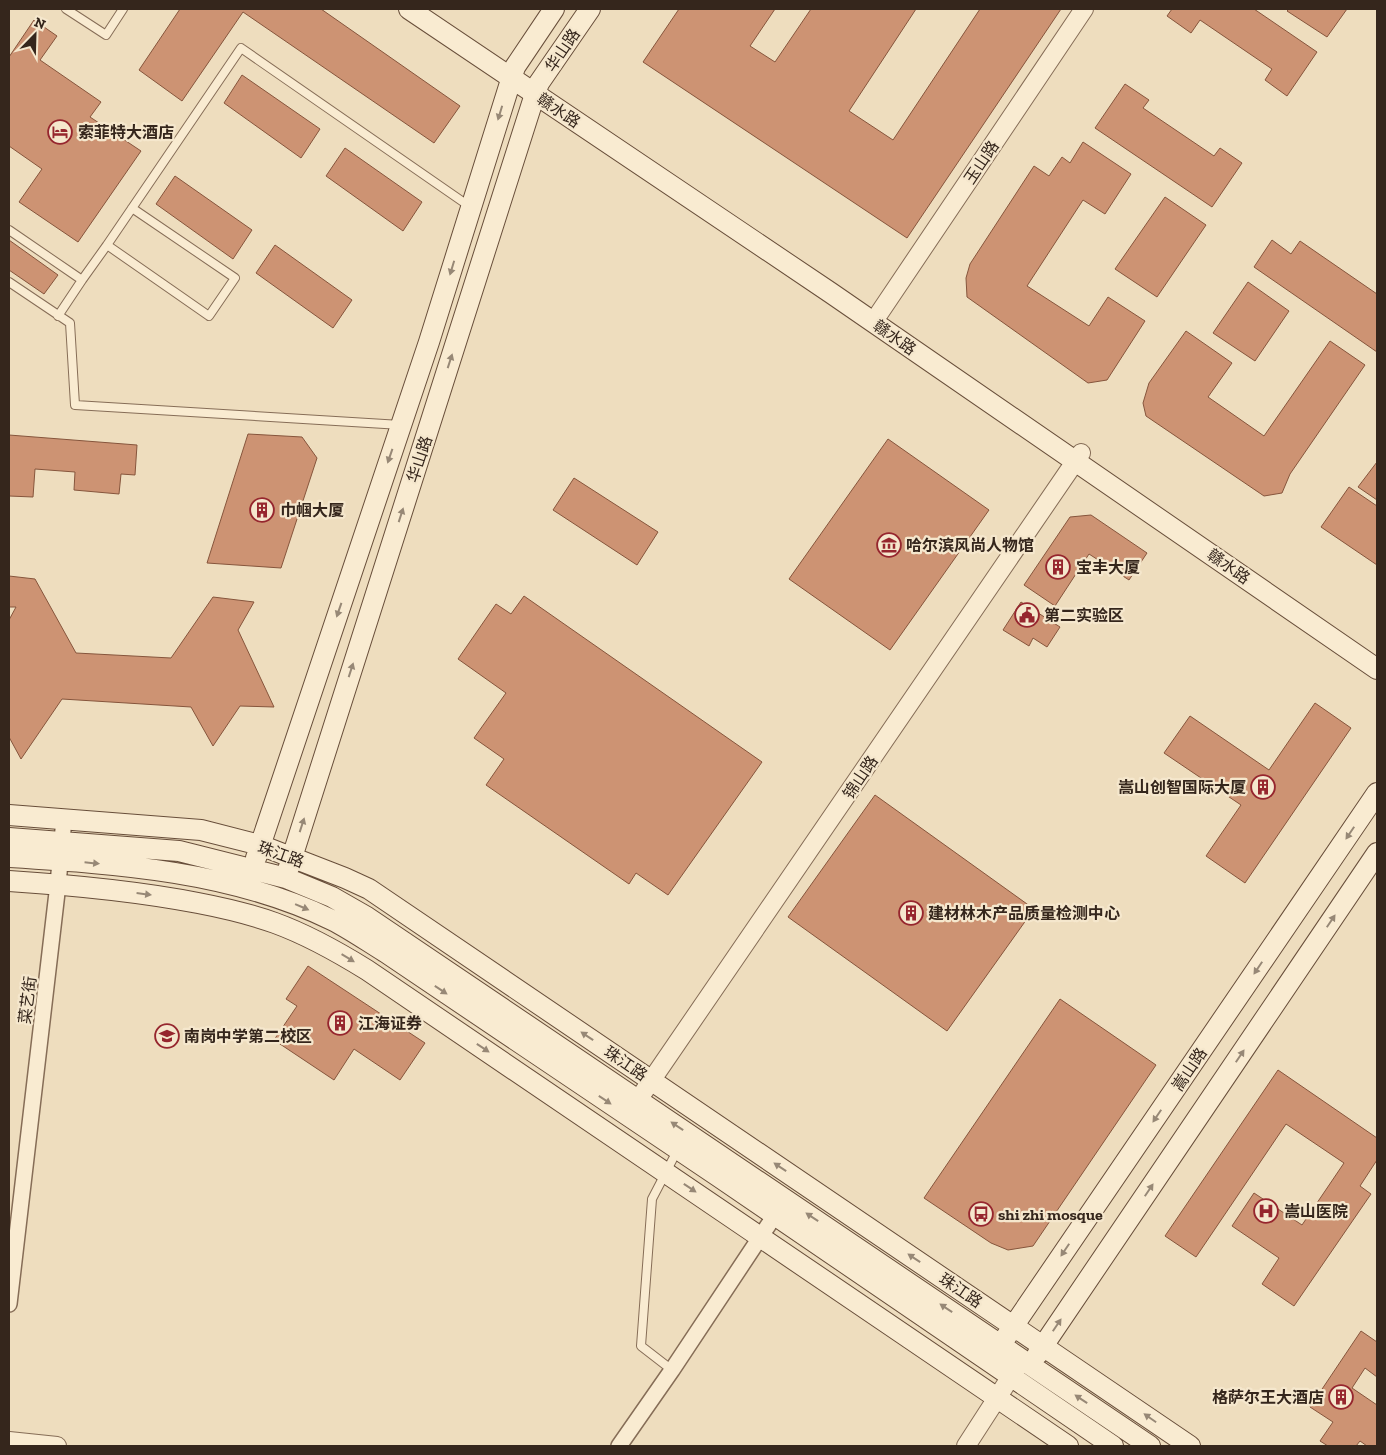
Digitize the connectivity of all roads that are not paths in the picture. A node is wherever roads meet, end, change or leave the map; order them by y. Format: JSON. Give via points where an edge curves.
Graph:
{"nodes":[{"id":1,"x":66,"y":9,"type":"edge"},
{"id":2,"x":124,"y":9,"type":"edge"},
{"id":3,"x":409,"y":9,"type":"edge"},
{"id":4,"x":430,"y":9,"type":"edge"},
{"id":5,"x":554,"y":9,"type":"edge"},
{"id":6,"x":590,"y":9,"type":"edge"},
{"id":7,"x":1084,"y":9,"type":"edge"},
{"id":8,"x":513,"y":72,"type":"junction"},
{"id":9,"x":537,"y":88,"type":"junction"},
{"id":10,"x":471,"y":207,"type":"junction"},
{"id":11,"x":132,"y":208,"type":"junction"},
{"id":12,"x":9,"y":230,"type":"edge"},
{"id":13,"x":107,"y":245,"type":"junction"},
{"id":14,"x":82,"y":280,"type":"junction"},
{"id":15,"x":9,"y":282,"type":"edge"},
{"id":16,"x":878,"y":315,"type":"junction"},
{"id":17,"x":58,"y":316,"type":"junction"},
{"id":18,"x":400,"y":425,"type":"junction"},
{"id":19,"x":1078,"y":458,"type":"junction"},
{"id":20,"x":1377,"y":655,"type":"edge"},
{"id":21,"x":1377,"y":669,"type":"edge"},
{"id":22,"x":1377,"y":793,"type":"edge"},
{"id":23,"x":9,"y":815,"type":"edge"},
{"id":24,"x":64,"y":818,"type":"junction"},
{"id":25,"x":9,"y":838,"type":"edge"},
{"id":26,"x":260,"y":845,"type":"junction"},
{"id":27,"x":61,"y":851,"type":"junction"},
{"id":28,"x":1377,"y":853,"type":"edge"},
{"id":29,"x":9,"y":857,"type":"edge"},
{"id":30,"x":292,"y":857,"type":"junction"},
{"id":31,"x":250,"y":878,"type":"junction"},
{"id":32,"x":286,"y":878,"type":"junction"},
{"id":33,"x":9,"y":880,"type":"edge"},
{"id":34,"x":58,"y":884,"type":"junction"},
{"id":35,"x":280,"y":899,"type":"junction"},
{"id":36,"x":240,"y":911,"type":"junction"},
{"id":37,"x":273,"y":922,"type":"junction"},
{"id":38,"x":652,"y":1080,"type":"junction"},
{"id":39,"x":638,"y":1100,"type":"junction"},
{"id":40,"x":678,"y":1149,"type":"junction"},
{"id":41,"x":666,"y":1172,"type":"junction"},
{"id":42,"x":775,"y":1215,"type":"junction"},
{"id":43,"x":760,"y":1237,"type":"junction"},
{"id":44,"x":9,"y":1304,"type":"edge"},
{"id":45,"x":1014,"y":1326,"type":"junction"},
{"id":46,"x":1000,"y":1345,"type":"junction"},
{"id":47,"x":1043,"y":1346,"type":"junction"},
{"id":48,"x":1026,"y":1362,"type":"junction"},
{"id":49,"x":672,"y":1370,"type":"junction"},
{"id":50,"x":1012,"y":1377,"type":"junction"},
{"id":51,"x":998,"y":1399,"type":"junction"},
{"id":52,"x":9,"y":1441,"type":"edge"},
{"id":53,"x":57,"y":1446,"type":"edge"},
{"id":54,"x":619,"y":1446,"type":"edge"},
{"id":55,"x":966,"y":1446,"type":"edge"},
{"id":56,"x":1068,"y":1446,"type":"edge"},
{"id":57,"x":1113,"y":1446,"type":"edge"},
{"id":58,"x":1150,"y":1446,"type":"edge"},
{"id":59,"x":1190,"y":1446,"type":"edge"}],
"edges":[{"from":1,"to":2,"type":"lane","via":[[106,35]]},
{"from":3,"to":8,"type":"main road","name":"赣水路"},
{"from":4,"to":8,"type":"main road","name":"赣水路"},
{"from":5,"to":8,"type":"main road","name":"华山路"},
{"from":6,"to":9,"type":"main road","name":"华山路"},
{"from":7,"to":16,"type":"street","name":"玉山路"},
{"from":8,"to":9,"type":"main road","name":"赣水路"},
{"from":8,"to":10,"type":"main road","name":"华山路","one_way":true},
{"from":9,"to":16,"type":"main road","name":"赣水路"},
{"from":9,"to":19,"type":"main road","name":"赣水路","via":[[831,293]]},
{"from":30,"to":9,"type":"main road","name":"华山路","one_way":true},
{"from":10,"to":11,"type":"lane","via":[[241,48]]},
{"from":10,"to":18,"type":"main road","name":"华山路","one_way":true},
{"from":11,"to":13,"type":"lane"},
{"from":11,"to":13,"type":"lane","via":[[235,278],[208,316]]},
{"from":12,"to":14,"type":"lane"},
{"from":13,"to":14,"type":"lane"},
{"from":14,"to":17,"type":"lane"},
{"from":15,"to":17,"type":"lane"},
{"from":16,"to":19,"type":"main road","name":"赣水路"},
{"from":17,"to":18,"type":"lane","via":[[70,323],[75,405]]},
{"from":18,"to":26,"type":"main road","name":"华山路","one_way":true},
{"from":19,"to":20,"type":"main road","name":"赣水路"},
{"from":19,"to":21,"type":"main road","name":"赣水路"},
{"from":19,"to":38,"type":"street","name":"锦山路"},
{"from":22,"to":45,"type":"main road","name":"嵩山路","one_way":true},
{"from":23,"to":24,"type":"main road","name":"珠江路"},
{"from":24,"to":26,"type":"main road","name":"珠江路","via":[[201,830]]},
{"from":24,"to":27,"type":"street","name":"菜艺街"},
{"from":25,"to":27,"type":"main road","name":"珠江路"},
{"from":26,"to":30,"type":"main road","name":"珠江路"},
{"from":26,"to":31,"type":"main road","name":"华山路"},
{"from":27,"to":29,"type":"main road","name":"珠江路"},
{"from":27,"to":31,"type":"main road","name":"珠江路","via":[[179,851]]},
{"from":27,"to":34,"type":"street","name":"菜艺街"},
{"from":47,"to":28,"type":"main road","one_way":true},
{"from":30,"to":32,"type":"main road","name":"华山路"},
{"from":38,"to":30,"type":"main road","name":"珠江路","one_way":true,"via":[[369,889]]},
{"from":31,"to":32,"type":"main road","name":"珠江路"},
{"from":31,"to":35,"type":"main road","name":"珠江路"},
{"from":31,"to":36,"type":"main road","name":"华山路"},
{"from":32,"to":35,"type":"main road","name":"华山路"},
{"from":32,"to":39,"type":"main road","name":"珠江路","via":[[332,897],[367,917]]},
{"from":33,"to":34,"type":"main road"},
{"from":34,"to":36,"type":"main road","one_way":true,"via":[[161,896]]},
{"from":34,"to":44,"type":"street","name":"菜艺街"},
{"from":35,"to":37,"type":"main road","name":"华山路"},
{"from":35,"to":40,"type":"main road","name":"珠江路","one_way":true,"via":[[333,921],[385,952]]},
{"from":36,"to":37,"type":"main road"},
{"from":37,"to":41,"type":"main road","one_way":true,"via":[[314,940],[367,970]]},
{"from":38,"to":39,"type":"street","name":"锦山路"},
{"from":45,"to":38,"type":"main road","name":"珠江路","one_way":true},
{"from":46,"to":39,"type":"main road","name":"珠江路","one_way":true},
{"from":40,"to":41,"type":"lane"},
{"from":40,"to":42,"type":"main road","name":"珠江路"},
{"from":41,"to":43,"type":"main road","one_way":true},
{"from":41,"to":49,"type":"lane","via":[[652,1199],[641,1346]]},
{"from":42,"to":43,"type":"street"},
{"from":42,"to":50,"type":"main road","name":"珠江路"},
{"from":43,"to":49,"type":"street"},
{"from":43,"to":51,"type":"main road"},
{"from":45,"to":46,"type":"main road","name":"嵩山路"},
{"from":45,"to":47,"type":"main road","name":"珠江路"},
{"from":46,"to":48,"type":"main road","name":"珠江路"},
{"from":47,"to":48,"type":"main road"},
{"from":59,"to":47,"type":"main road","name":"珠江路","one_way":true},
{"from":48,"to":50,"type":"street"},
{"from":58,"to":48,"type":"main road","name":"珠江路","one_way":true},
{"from":49,"to":54,"type":"street"},
{"from":50,"to":51,"type":"street"},
{"from":50,"to":57,"type":"main road","name":"珠江路"},
{"from":51,"to":55,"type":"street"},
{"from":51,"to":56,"type":"main road"},
{"from":52,"to":53,"type":"street"}]}
